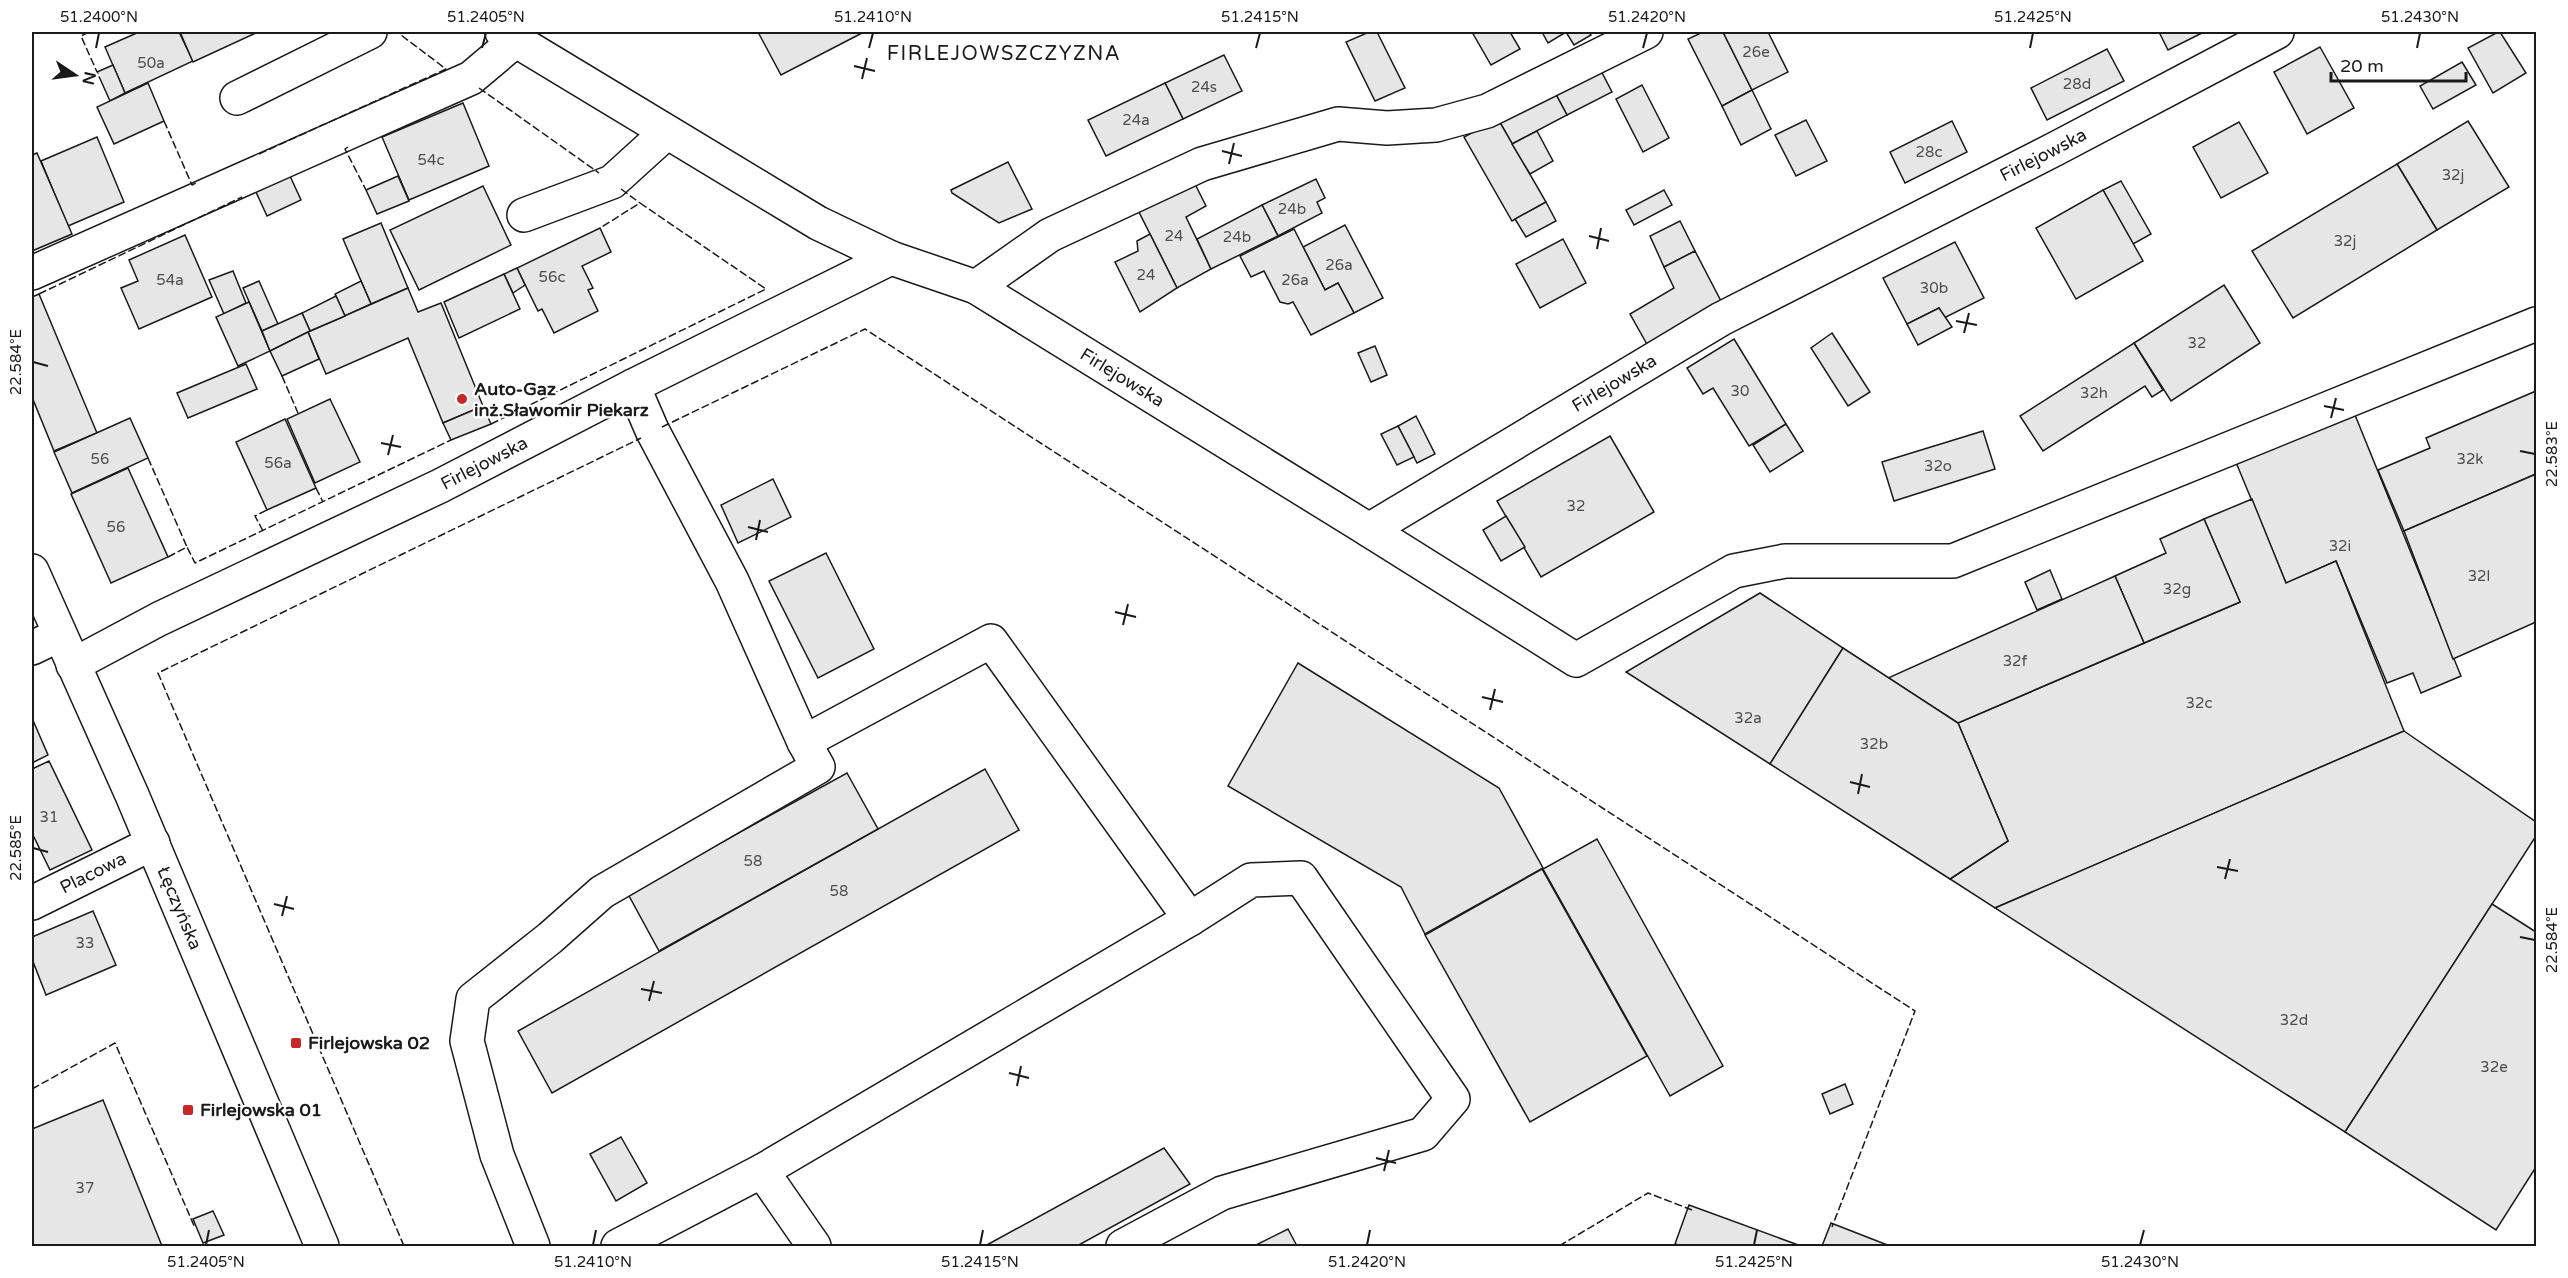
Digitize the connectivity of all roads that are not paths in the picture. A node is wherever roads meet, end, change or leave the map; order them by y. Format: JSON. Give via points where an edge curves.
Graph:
{"nodes":[{"id":1,"x":370,"y":32,"type":"edge"},
{"id":2,"x":1646,"y":32,"type":"edge"},
{"id":3,"x":2277,"y":32,"type":"edge"},
{"id":4,"x":509,"y":36,"type":"edge"},
{"id":5,"x":237,"y":98,"type":"dead end"},
{"id":6,"x":667,"y":132,"type":"junction"},
{"id":7,"x":524,"y":215,"type":"dead end"},
{"id":8,"x":891,"y":258,"type":"junction"},
{"id":9,"x":32,"y":273,"type":"edge"},
{"id":10,"x":976,"y":287,"type":"junction"},
{"id":11,"x":2536,"y":324,"type":"edge"},
{"id":12,"x":633,"y":386,"type":"junction"},
{"id":13,"x":1369,"y":530,"type":"junction"},
{"id":14,"x":32,"y":571,"type":"edge"},
{"id":15,"x":45,"y":641,"type":"edge"},
{"id":16,"x":73,"y":664,"type":"junction"},
{"id":17,"x":804,"y":742,"type":"junction"},
{"id":18,"x":153,"y":843,"type":"junction"},
{"id":19,"x":32,"y":903,"type":"edge"},
{"id":20,"x":1190,"y":918,"type":"junction"},
{"id":21,"x":762,"y":1171,"type":"junction"},
{"id":22,"x":322,"y":1246,"type":"edge"},
{"id":23,"x":532,"y":1246,"type":"edge"},
{"id":24,"x":618,"y":1246,"type":"edge"},
{"id":25,"x":814,"y":1246,"type":"edge"},
{"id":26,"x":1123,"y":1246,"type":"edge"}],
"edges":[{"from":1,"to":5,"type":"street"},
{"from":2,"to":10,"type":"street","via":[[1487,111],[1437,125],[1387,128],[1338,124],[1202,164],[1050,235]]},
{"from":3,"to":13,"type":"street","name":"Firlejowska","via":[[1721,318]]},
{"from":4,"to":6,"type":"street","name":"Firlejowska"},
{"from":4,"to":9,"type":"street","name":"Firlejowska","via":[[471,78]]},
{"from":6,"to":7,"type":"street","via":[[612,182]]},
{"from":6,"to":8,"type":"street","name":"Firlejowska","via":[[818,223]]},
{"from":8,"to":10,"type":"street","name":"Firlejowska"},
{"from":8,"to":12,"type":"street","name":"Firlejowska"},
{"from":10,"to":13,"type":"street","name":"Firlejowska"},
{"from":11,"to":13,"type":"street","via":[[1953,561],[1785,561],[1734,571],[1576,660]]},
{"from":12,"to":16,"type":"street","name":"Firlejowska","via":[[440,486]]},
{"from":12,"to":17,"type":"street","via":[[652,430],[732,580]]},
{"from":14,"to":15,"type":"street","name":"Łęczyńska"},
{"from":15,"to":16,"type":"street","name":"Łęczyńska"},
{"from":16,"to":18,"type":"street","name":"Łęczyńska"},
{"from":17,"to":20,"type":"street","via":[[991,641]]},
{"from":17,"to":23,"type":"street","via":[[818,767],[602,892],[473,999],[467,1041],[497,1155]]},
{"from":18,"to":19,"type":"street","name":"Placowa"},
{"from":18,"to":22,"type":"street","name":"Łęczyńska"},
{"from":20,"to":21,"type":"street"},
{"from":20,"to":26,"type":"street","via":[[1251,880],[1300,878],[1453,1099],[1423,1134],[1222,1193]]},
{"from":21,"to":24,"type":"street"},
{"from":21,"to":25,"type":"street"}]}
